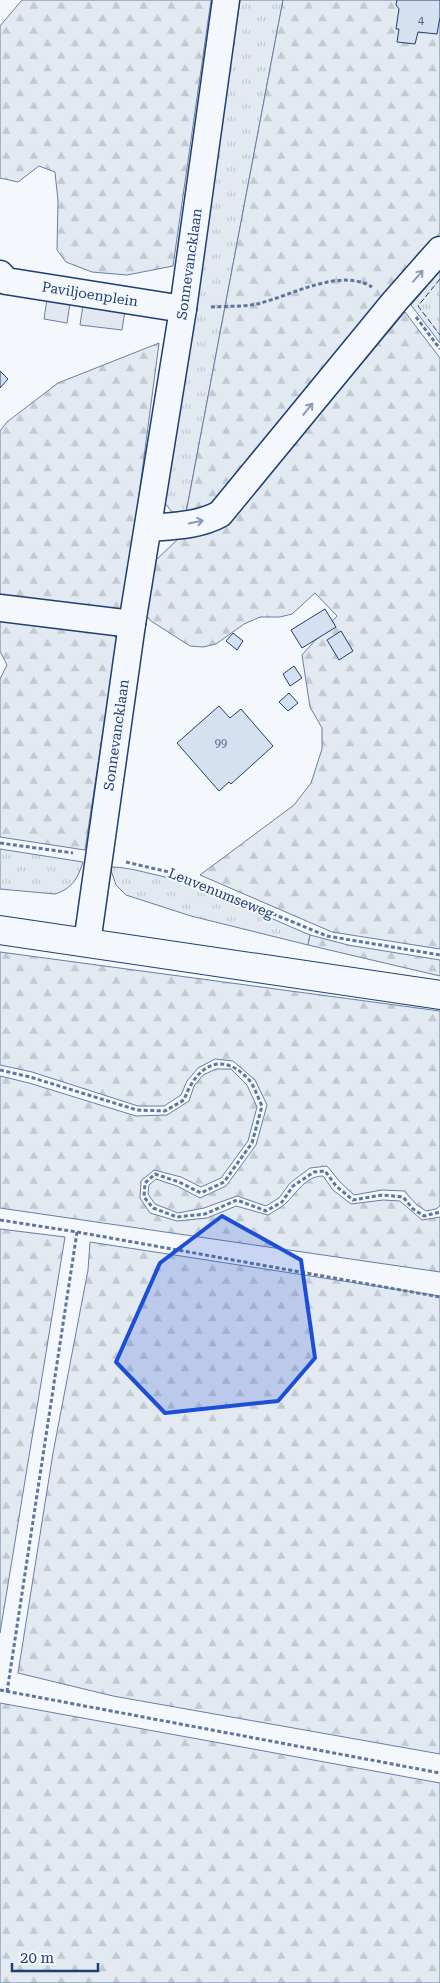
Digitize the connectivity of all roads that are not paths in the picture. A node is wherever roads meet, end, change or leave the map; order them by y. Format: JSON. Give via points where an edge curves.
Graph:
{"nodes":[{"id":1,"x":226,"y":0,"type":"edge"},
{"id":2,"x":440,"y":250,"type":"edge"},
{"id":3,"x":0,"y":274,"type":"edge"},
{"id":4,"x":183,"y":309,"type":"junction"},
{"id":5,"x":148,"y":528,"type":"junction"},
{"id":6,"x":0,"y":608,"type":"edge"},
{"id":7,"x":132,"y":624,"type":"junction"},
{"id":8,"x":0,"y":930,"type":"edge"},
{"id":9,"x":87,"y":943,"type":"junction"},
{"id":10,"x":440,"y":995,"type":"edge"}],
"edges":[{"from":1,"to":4,"type":"street","name":"Sonnevancklaan"},
{"from":5,"to":2,"type":"street","one_way":true,"via":[[190,524],[220,514]]},
{"from":3,"to":4,"type":"street","name":"Paviljoenplein","via":[[6,280]]},
{"from":4,"to":5,"type":"street","name":"Sonnevancklaan"},
{"from":5,"to":7,"type":"street","name":"Sonnevancklaan"},
{"from":6,"to":7,"type":"street"},
{"from":7,"to":9,"type":"street","name":"Sonnevancklaan"},
{"from":8,"to":9,"type":"main road"},
{"from":9,"to":10,"type":"main road"}]}
